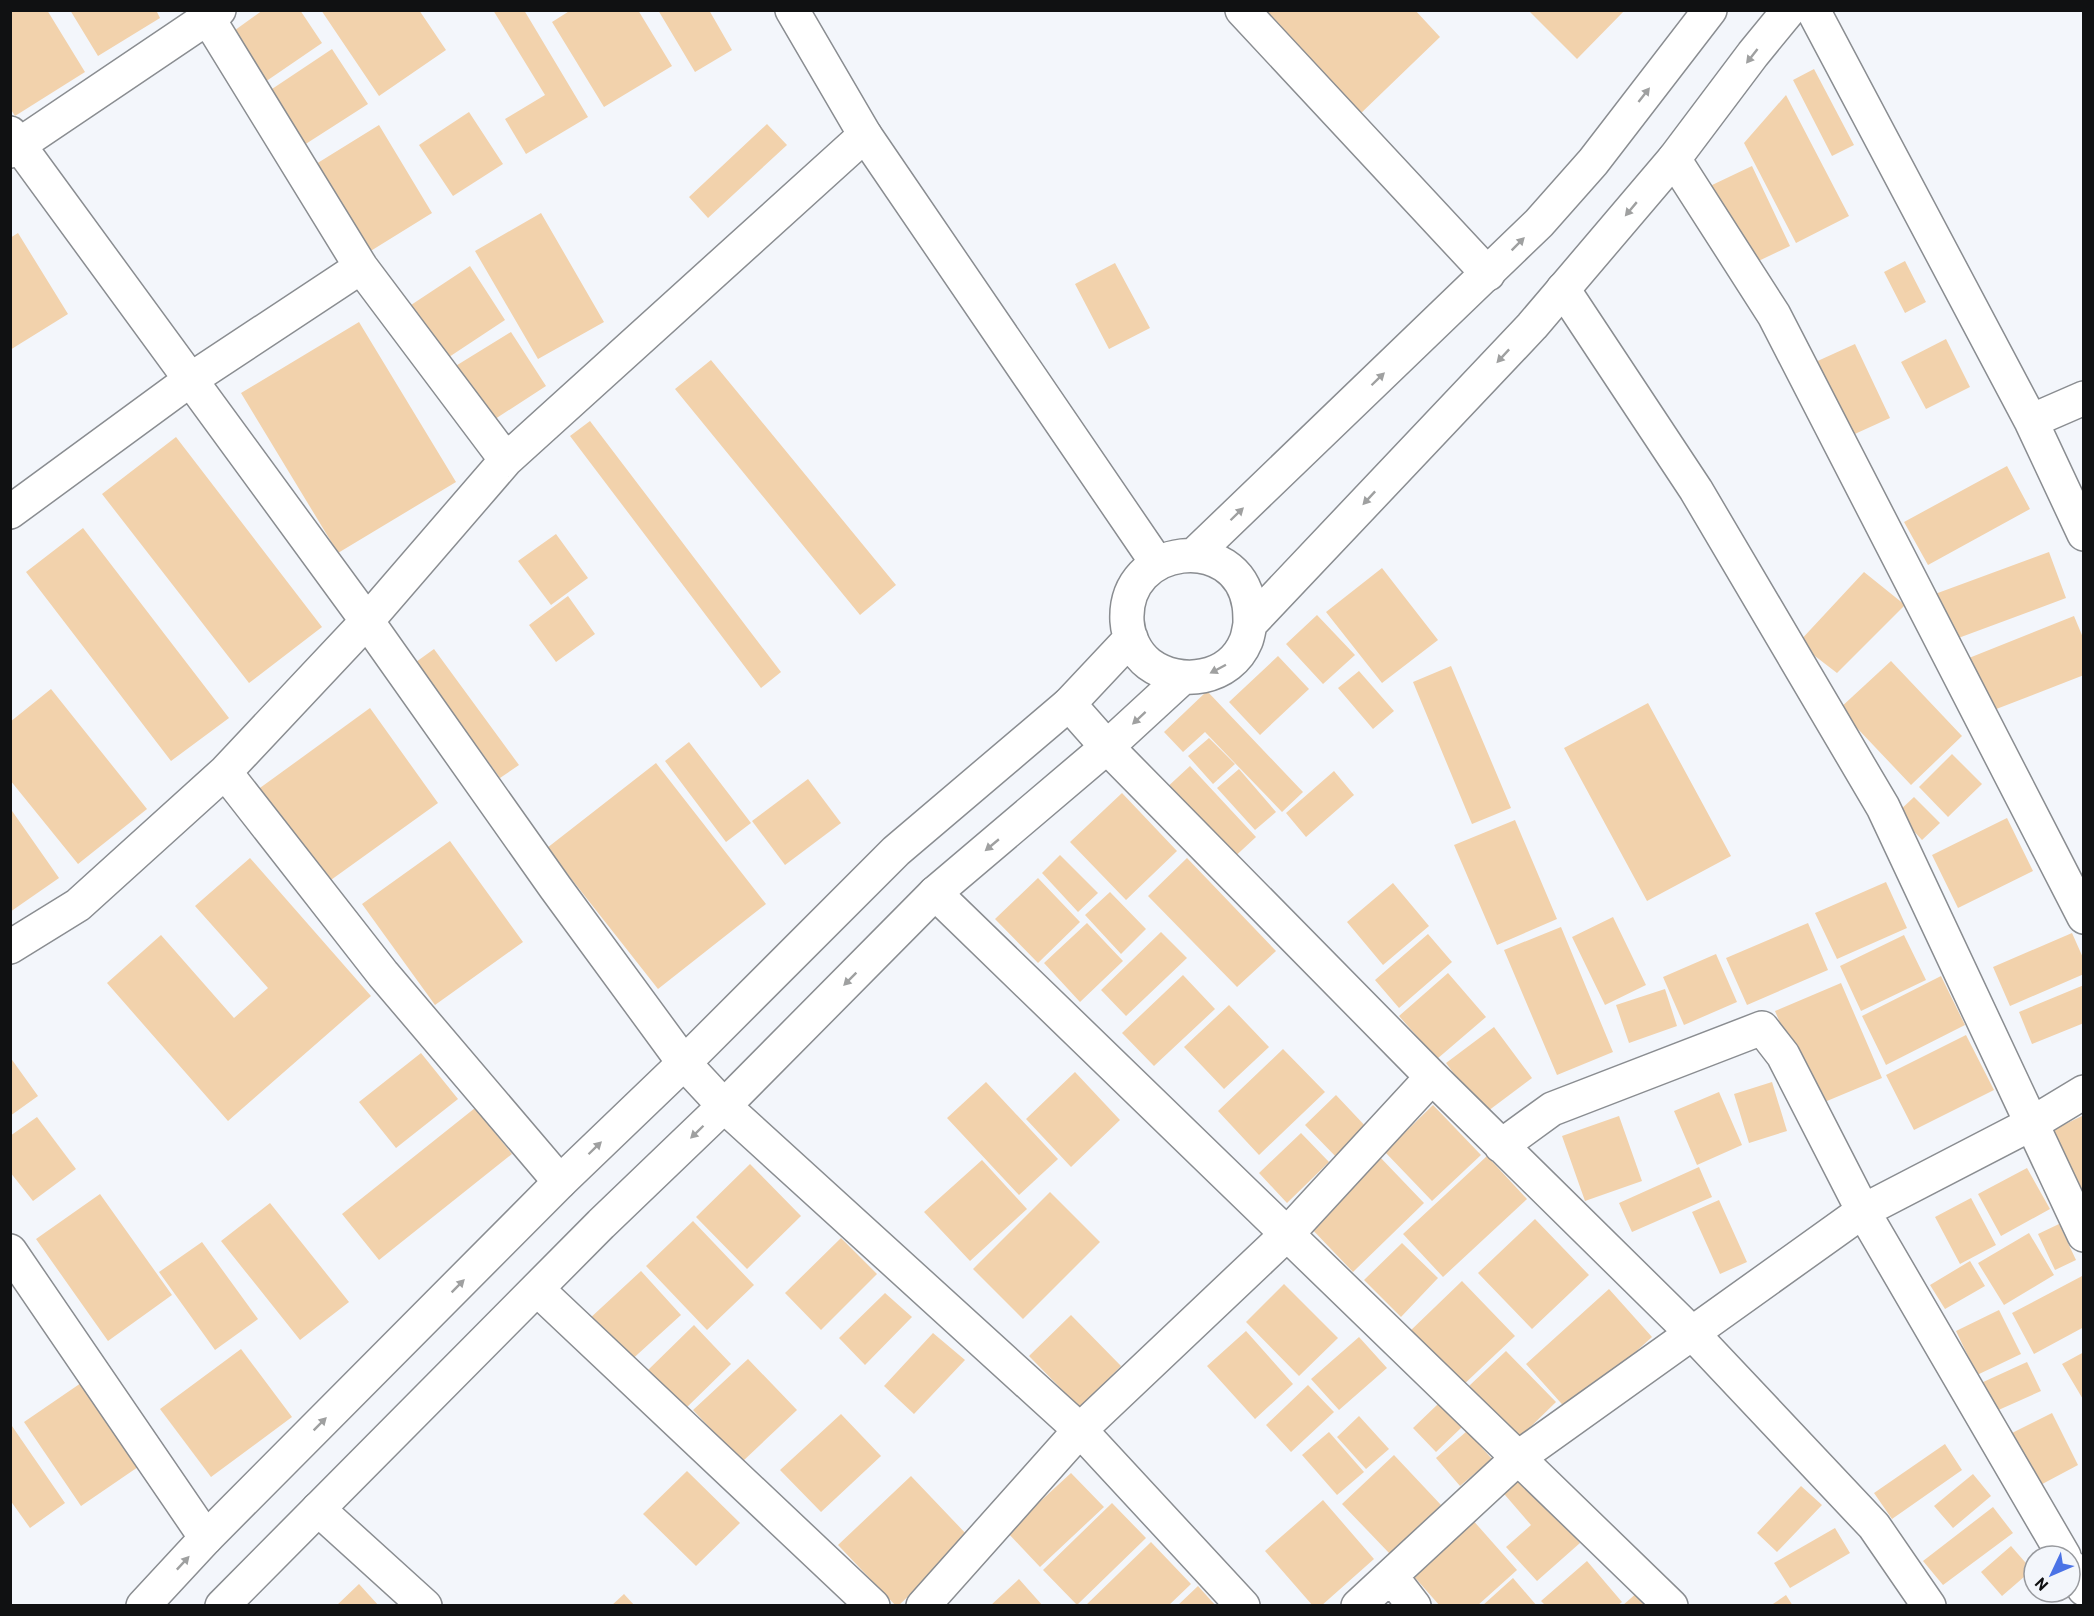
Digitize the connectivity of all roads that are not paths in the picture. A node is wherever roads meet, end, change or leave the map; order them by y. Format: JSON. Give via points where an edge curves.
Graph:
{"nodes":[{"id":1,"x":792,"y":10,"type":"edge"},
{"id":2,"x":1242,"y":10,"type":"edge"},
{"id":3,"x":1789,"y":10,"type":"edge"},
{"id":4,"x":1813,"y":10,"type":"edge"},
{"id":5,"x":1709,"y":11,"type":"edge"},
{"id":6,"x":210,"y":13,"type":"edge"},
{"id":7,"x":864,"y":135,"type":"junction"},
{"id":8,"x":13,"y":143,"type":"edge"},
{"id":9,"x":1674,"y":159,"type":"junction"},
{"id":10,"x":361,"y":267,"type":"junction"},
{"id":11,"x":1488,"y":274,"type":"junction"},
{"id":12,"x":1563,"y":289,"type":"junction"},
{"id":13,"x":190,"y":380,"type":"junction"},
{"id":14,"x":2084,"y":398,"type":"edge"},
{"id":15,"x":2031,"y":421,"type":"junction"},
{"id":16,"x":506,"y":460,"type":"junction"},
{"id":17,"x":10,"y":512,"type":"edge"},
{"id":18,"x":2084,"y":534,"type":"edge"},
{"id":19,"x":1195,"y":555,"type":"junction"},
{"id":20,"x":1157,"y":563,"type":"junction"},
{"id":21,"x":367,"y":621,"type":"junction"},
{"id":22,"x":1250,"y":624,"type":"junction"},
{"id":23,"x":1131,"y":638,"type":"junction"},
{"id":24,"x":1182,"y":678,"type":"junction"},
{"id":25,"x":1069,"y":704,"type":"junction"},
{"id":26,"x":1107,"y":747,"type":"junction"},
{"id":27,"x":225,"y":772,"type":"junction"},
{"id":28,"x":935,"y":893,"type":"junction"},
{"id":29,"x":2084,"y":917,"type":"edge"},
{"id":30,"x":10,"y":947,"type":"edge"},
{"id":31,"x":684,"y":1063,"type":"junction"},
{"id":32,"x":1432,"y":1077,"type":"junction"},
{"id":33,"x":2084,"y":1092,"type":"edge"},
{"id":34,"x":724,"y":1106,"type":"junction"},
{"id":35,"x":2031,"y":1124,"type":"junction"},
{"id":36,"x":1501,"y":1146,"type":"junction"},
{"id":37,"x":560,"y":1182,"type":"junction"},
{"id":38,"x":1863,"y":1211,"type":"junction"},
{"id":39,"x":1287,"y":1234,"type":"junction"},
{"id":40,"x":2084,"y":1235,"type":"edge"},
{"id":41,"x":10,"y":1251,"type":"edge"},
{"id":42,"x":537,"y":1289,"type":"junction"},
{"id":43,"x":1692,"y":1334,"type":"junction"},
{"id":44,"x":1080,"y":1430,"type":"junction"},
{"id":45,"x":1519,"y":1457,"type":"junction"},
{"id":46,"x":318,"y":1509,"type":"junction"},
{"id":47,"x":206,"y":1538,"type":"junction"},
{"id":48,"x":2057,"y":1544,"type":"edge"},
{"id":49,"x":1391,"y":1576,"type":"junction"},
{"id":50,"x":143,"y":1605,"type":"edge"},
{"id":51,"x":222,"y":1605,"type":"edge"},
{"id":52,"x":425,"y":1605,"type":"edge"},
{"id":53,"x":873,"y":1605,"type":"edge"},
{"id":54,"x":923,"y":1605,"type":"edge"},
{"id":55,"x":1243,"y":1605,"type":"edge"},
{"id":56,"x":1358,"y":1605,"type":"edge"},
{"id":57,"x":1414,"y":1605,"type":"edge"},
{"id":58,"x":1671,"y":1605,"type":"edge"},
{"id":59,"x":1929,"y":1605,"type":"edge"}],
"edges":[{"from":1,"to":7,"type":"street"},
{"from":2,"to":11,"type":"street"},
{"from":3,"to":9,"type":"street","one_way":true},
{"from":4,"to":15,"type":"street"},
{"from":11,"to":5,"type":"street","one_way":true,"via":[[1593,162]]},
{"from":6,"to":8,"type":"street"},
{"from":6,"to":10,"type":"street"},
{"from":7,"to":16,"type":"street"},
{"from":7,"to":20,"type":"street"},
{"from":8,"to":13,"type":"street"},
{"from":9,"to":12,"type":"street","one_way":true},
{"from":9,"to":29,"type":"street","via":[[1774,315]]},
{"from":10,"to":13,"type":"street"},
{"from":10,"to":16,"type":"street"},
{"from":19,"to":11,"type":"street","one_way":true},
{"from":12,"to":22,"type":"street","one_way":true},
{"from":12,"to":35,"type":"street","via":[[1696,490],[1883,807]]},
{"from":13,"to":17,"type":"street"},
{"from":13,"to":21,"type":"street"},
{"from":14,"to":15,"type":"street"},
{"from":15,"to":18,"type":"street"},
{"from":16,"to":21,"type":"street"},
{"from":19,"to":20,"type":"street","via":[[1175,555]]},
{"from":19,"to":22,"type":"street","via":[[1230,570],[1249,604]]},
{"from":20,"to":23,"type":"street","via":[[1142,575],[1132,591],[1126,609]]},
{"from":21,"to":27,"type":"street"},
{"from":21,"to":31,"type":"street"},
{"from":22,"to":24,"type":"street","one_way":true,"via":[[1245,642],[1219,670],[1201,677]]},
{"from":23,"to":24,"type":"street","via":[[1147,662],[1163,673]]},
{"from":23,"to":25,"type":"street"},
{"from":24,"to":26,"type":"street","one_way":true},
{"from":25,"to":26,"type":"street"},
{"from":25,"to":31,"type":"street","via":[[896,850]]},
{"from":26,"to":28,"type":"street","one_way":true},
{"from":26,"to":32,"type":"street"},
{"from":27,"to":30,"type":"street","via":[[78,905]]},
{"from":27,"to":37,"type":"street","via":[[383,974]]},
{"from":28,"to":34,"type":"street","one_way":true},
{"from":28,"to":39,"type":"street"},
{"from":31,"to":34,"type":"street"},
{"from":37,"to":31,"type":"street","one_way":true},
{"from":32,"to":36,"type":"street"},
{"from":32,"to":39,"type":"street"},
{"from":33,"to":35,"type":"street"},
{"from":34,"to":42,"type":"street","one_way":true},
{"from":34,"to":44,"type":"street"},
{"from":35,"to":38,"type":"street"},
{"from":35,"to":40,"type":"street"},
{"from":36,"to":38,"type":"street","via":[[1552,1109],[1762,1028],[1783,1055]]},
{"from":36,"to":43,"type":"street"},
{"from":47,"to":37,"type":"street","one_way":true},
{"from":38,"to":43,"type":"street"},
{"from":38,"to":48,"type":"street"},
{"from":39,"to":44,"type":"street"},
{"from":39,"to":45,"type":"street"},
{"from":41,"to":47,"type":"street"},
{"from":42,"to":46,"type":"street"},
{"from":42,"to":53,"type":"street"},
{"from":43,"to":45,"type":"street"},
{"from":43,"to":59,"type":"street","via":[[1874,1526]]},
{"from":44,"to":54,"type":"street"},
{"from":44,"to":55,"type":"street"},
{"from":45,"to":49,"type":"street"},
{"from":45,"to":58,"type":"street"},
{"from":46,"to":51,"type":"street"},
{"from":46,"to":52,"type":"street"},
{"from":50,"to":47,"type":"street","one_way":true},
{"from":49,"to":56,"type":"street"},
{"from":49,"to":57,"type":"street"}]}
